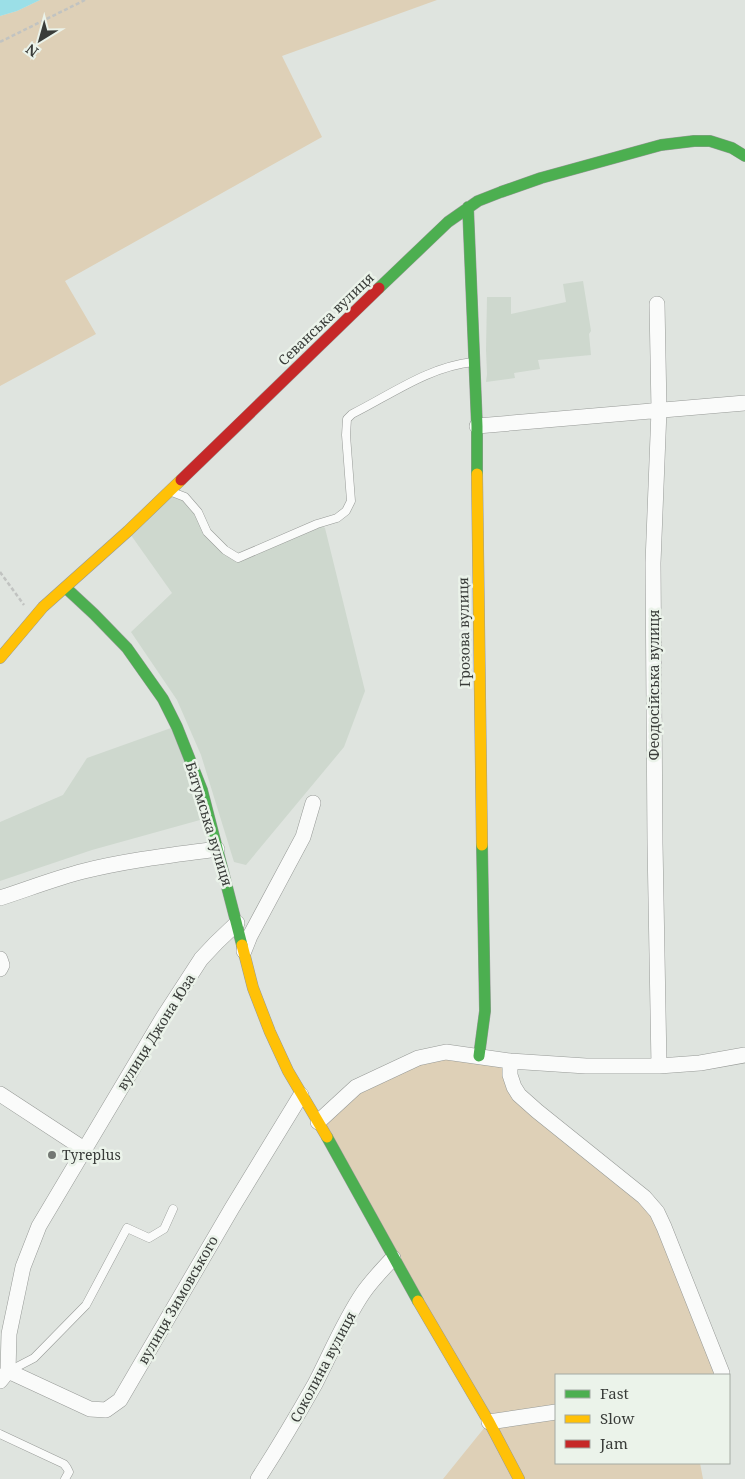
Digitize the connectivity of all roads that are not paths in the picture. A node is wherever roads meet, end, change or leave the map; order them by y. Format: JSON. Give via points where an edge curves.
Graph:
{"nodes":[{"id":1,"x":745,"y":156,"type":"edge"},
{"id":2,"x":468,"y":207,"type":"junction"},
{"id":3,"x":657,"y":304,"type":"dead end"},
{"id":4,"x":476,"y":362,"type":"junction"},
{"id":5,"x":745,"y":403,"type":"edge"},
{"id":6,"x":659,"y":410,"type":"junction"},
{"id":7,"x":477,"y":426,"type":"junction"},
{"id":8,"x":170,"y":491,"type":"junction"},
{"id":9,"x":66,"y":588,"type":"junction"},
{"id":10,"x":0,"y":658,"type":"edge"},
{"id":11,"x":313,"y":803,"type":"dead end"},
{"id":12,"x":217,"y":848,"type":"junction"},
{"id":13,"x":0,"y":898,"type":"edge"},
{"id":14,"x":237,"y":923,"type":"junction"},
{"id":15,"x":244,"y":950,"type":"junction"},
{"id":16,"x":0,"y":959,"type":"edge"},
{"id":17,"x":0,"y":969,"type":"edge"},
{"id":18,"x":745,"y":1055,"type":"edge"},
{"id":19,"x":479,"y":1056,"type":"junction"},
{"id":20,"x":510,"y":1061,"type":"junction"},
{"id":21,"x":659,"y":1066,"type":"junction"},
{"id":22,"x":0,"y":1094,"type":"edge"},
{"id":23,"x":301,"y":1095,"type":"junction"},
{"id":24,"x":318,"y":1122,"type":"junction"},
{"id":25,"x":84,"y":1149,"type":"junction"},
{"id":26,"x":173,"y":1209,"type":"dead end"},
{"id":27,"x":393,"y":1258,"type":"junction"},
{"id":28,"x":721,"y":1374,"type":"edge"},
{"id":29,"x":4,"y":1376,"type":"edge"},
{"id":30,"x":555,"y":1412,"type":"edge"},
{"id":31,"x":489,"y":1422,"type":"junction"},
{"id":32,"x":0,"y":1434,"type":"edge"},
{"id":33,"x":65,"y":1479,"type":"edge"},
{"id":34,"x":258,"y":1479,"type":"edge"},
{"id":35,"x":519,"y":1479,"type":"edge"}],
"edges":[{"from":1,"to":2,"type":"street","name":"Севанська вулиця","via":[[710,141],[661,145],[541,178]]},
{"from":2,"to":4,"type":"street","name":"Грозова вулиця"},
{"from":2,"to":8,"type":"street","name":"Севанська вулиця","via":[[448,222]]},
{"from":3,"to":6,"type":"street","name":"Феодосійська вулиця"},
{"from":4,"to":7,"type":"street","name":"Грозова вулиця"},
{"from":4,"to":8,"type":"lane","via":[[434,371],[394,390],[347,419],[351,501],[337,518],[238,558],[207,532],[198,512],[185,497]]},
{"from":5,"to":6,"type":"street"},
{"from":6,"to":7,"type":"street"},
{"from":6,"to":21,"type":"street","name":"Феодосійська вулиця","via":[[653,563]]},
{"from":7,"to":19,"type":"street","name":"Грозова вулиця","via":[[485,1012]]},
{"from":8,"to":9,"type":"street","name":"Севанська вулиця"},
{"from":9,"to":10,"type":"street","name":"Севанська вулиця","via":[[43,607]]},
{"from":9,"to":12,"type":"street","name":"Батумська вулиця","via":[[127,648],[162,699],[202,790]]},
{"from":11,"to":15,"type":"street","via":[[303,837]]},
{"from":12,"to":13,"type":"street","via":[[85,871]]},
{"from":12,"to":14,"type":"street","name":"Батумська вулиця"},
{"from":14,"to":15,"type":"street","name":"Батумська вулиця"},
{"from":14,"to":25,"type":"street","name":"вулиця Джона Юза","via":[[201,959]]},
{"from":15,"to":23,"type":"street","name":"Батумська вулиця","via":[[253,988],[270,1032]]},
{"from":16,"to":17,"type":"street"},
{"from":18,"to":21,"type":"street"},
{"from":19,"to":20,"type":"street"},
{"from":19,"to":24,"type":"street","via":[[446,1052],[418,1058],[356,1086]]},
{"from":20,"to":21,"type":"street"},
{"from":20,"to":28,"type":"street","via":[[510,1075],[519,1095],[644,1196],[657,1212]]},
{"from":22,"to":25,"type":"street"},
{"from":23,"to":24,"type":"street","name":"Батумська вулиця"},
{"from":23,"to":29,"type":"street","name":"вулиця Зимовського","via":[[120,1400],[106,1410],[90,1409]]},
{"from":24,"to":27,"type":"street","name":"Батумська вулиця"},
{"from":25,"to":29,"type":"street","name":"вулиця Джона Юза","via":[[38,1226],[22,1267]]},
{"from":26,"to":29,"type":"lane","via":[[164,1229],[149,1238],[127,1228],[86,1305],[34,1358]]},
{"from":27,"to":31,"type":"street","name":"Батумська вулиця"},
{"from":27,"to":34,"type":"street","name":"Соколина вулиця","via":[[363,1293],[316,1382]]},
{"from":30,"to":31,"type":"street"},
{"from":31,"to":35,"type":"street","name":"Батумська вулиця"},
{"from":32,"to":33,"type":"lane","via":[[64,1464],[68,1468]]}]}
